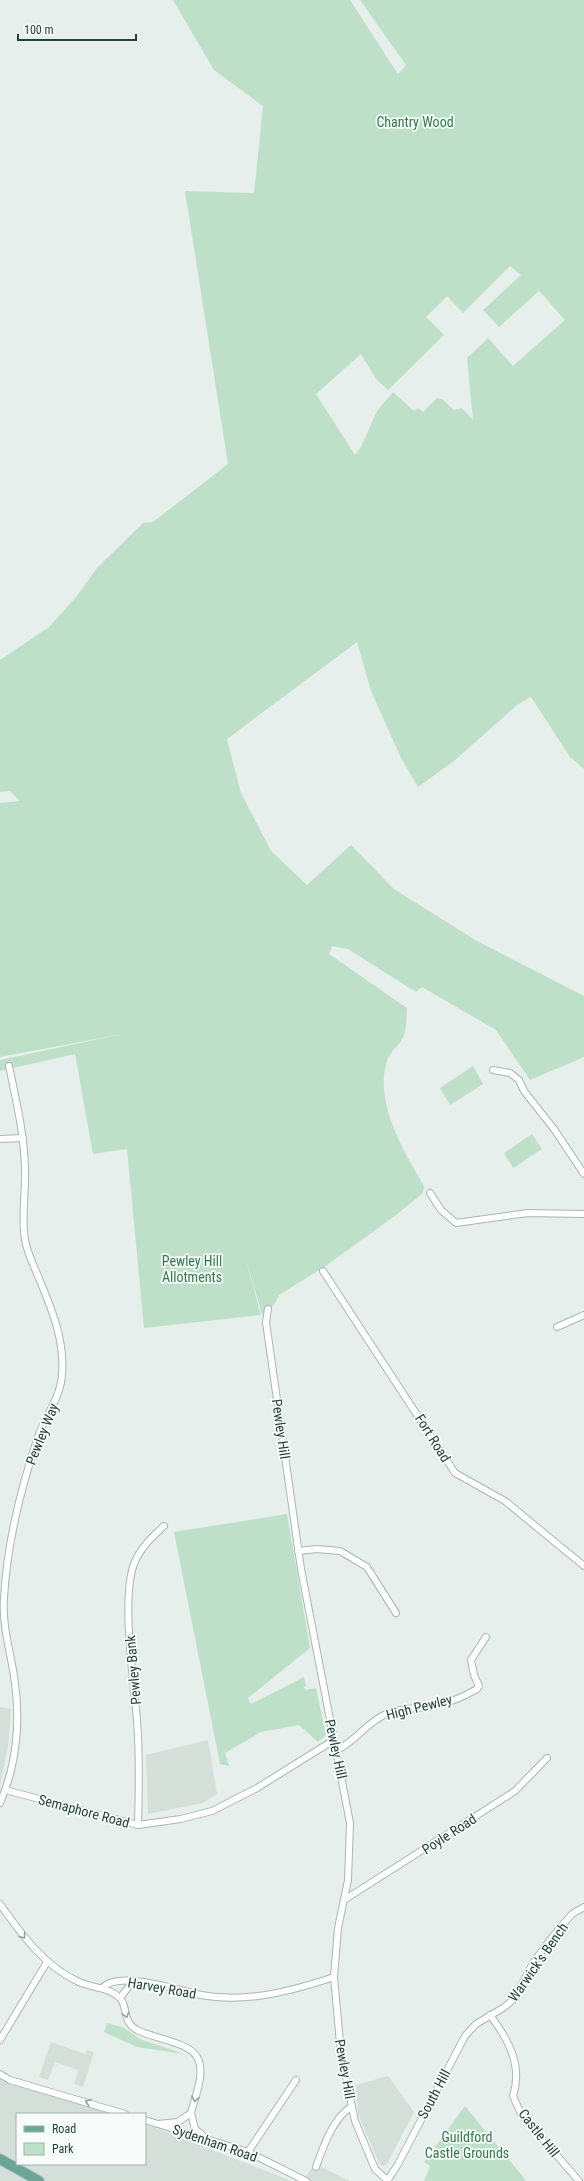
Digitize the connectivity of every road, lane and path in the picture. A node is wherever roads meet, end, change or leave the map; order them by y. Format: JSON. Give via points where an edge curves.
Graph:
{"nodes":[{"id":1,"x":9,"y":1066,"type":"dead end"},
{"id":2,"x":493,"y":1070,"type":"dead end"},
{"id":3,"x":23,"y":1138,"type":"junction"},
{"id":4,"x":0,"y":1139,"type":"edge"},
{"id":5,"x":584,"y":1174,"type":"edge"},
{"id":6,"x":430,"y":1193,"type":"dead end"},
{"id":7,"x":584,"y":1214,"type":"edge"},
{"id":8,"x":323,"y":1271,"type":"dead end"},
{"id":9,"x":268,"y":1309,"type":"dead end"},
{"id":10,"x":584,"y":1315,"type":"edge"},
{"id":11,"x":556,"y":1327,"type":"dead end"},
{"id":12,"x":164,"y":1526,"type":"dead end"},
{"id":13,"x":298,"y":1551,"type":"junction"},
{"id":14,"x":584,"y":1566,"type":"edge"},
{"id":15,"x":396,"y":1613,"type":"dead end"},
{"id":16,"x":486,"y":1637,"type":"dead end"},
{"id":17,"x":334,"y":1740,"type":"junction"},
{"id":18,"x":337,"y":1750,"type":"junction"},
{"id":19,"x":547,"y":1758,"type":"dead end"},
{"id":20,"x":5,"y":1790,"type":"junction"},
{"id":21,"x":0,"y":1803,"type":"edge"},
{"id":22,"x":138,"y":1825,"type":"junction"},
{"id":23,"x":344,"y":1900,"type":"junction"},
{"id":24,"x":0,"y":1906,"type":"edge"},
{"id":25,"x":584,"y":1907,"type":"edge"},
{"id":26,"x":47,"y":1962,"type":"junction"},
{"id":27,"x":334,"y":1978,"type":"junction"},
{"id":28,"x":133,"y":1981,"type":"junction"},
{"id":29,"x":102,"y":1988,"type":"junction"},
{"id":30,"x":120,"y":1998,"type":"junction"},
{"id":31,"x":490,"y":2015,"type":"junction"},
{"id":32,"x":0,"y":2040,"type":"edge"},
{"id":33,"x":0,"y":2074,"type":"edge"},
{"id":34,"x":296,"y":2080,"type":"dead end"},
{"id":35,"x":351,"y":2107,"type":"junction"},
{"id":36,"x":122,"y":2113,"type":"edge"},
{"id":37,"x":191,"y":2113,"type":"junction"},
{"id":38,"x":146,"y":2120,"type":"edge"},
{"id":39,"x":158,"y":2124,"type":"junction"},
{"id":40,"x":208,"y":2139,"type":"junction"},
{"id":41,"x":248,"y":2152,"type":"junction"},
{"id":42,"x":0,"y":2158,"type":"edge"},
{"id":43,"x":316,"y":2167,"type":"dead end"},
{"id":44,"x":39,"y":2181,"type":"edge"},
{"id":45,"x":306,"y":2181,"type":"edge"},
{"id":46,"x":387,"y":2181,"type":"edge"},
{"id":47,"x":579,"y":2181,"type":"edge"}],
"edges":[{"from":1,"to":3,"type":"street","name":"Pewley Way"},
{"from":2,"to":5,"type":"street","via":[[510,1073],[519,1080],[524,1091],[558,1134]]},
{"from":3,"to":4,"type":"street"},
{"from":3,"to":20,"type":"street","name":"Pewley Way","via":[[26,1170],[25,1239],[58,1329],[62,1374],[60,1388],[39,1433],[28,1467],[7,1564],[5,1636],[14,1676],[18,1728]]},
{"from":6,"to":7,"type":"street","via":[[441,1210],[456,1223],[528,1213]]},
{"from":8,"to":14,"type":"street","name":"Fort Road","via":[[455,1473],[505,1501]]},
{"from":9,"to":13,"type":"street","name":"Pewley Hill","via":[[266,1322]]},
{"from":10,"to":11,"type":"street"},
{"from":12,"to":22,"type":"street","name":"Pewley Bank","via":[[138,1555],[129,1592],[140,1773]]},
{"from":13,"to":15,"type":"street","via":[[340,1551],[367,1567]]},
{"from":13,"to":17,"type":"street","name":"Pewley Hill"},
{"from":16,"to":18,"type":"street","name":"High Pewley","via":[[471,1660],[479,1686],[477,1689],[435,1706],[386,1714],[348,1745]]},
{"from":17,"to":18,"type":"street","name":"Pewley Hill"},
{"from":17,"to":22,"type":"street","name":"Semaphore Road","via":[[257,1788],[212,1811],[181,1819]]},
{"from":18,"to":23,"type":"street","name":"Pewley Hill","via":[[350,1823],[350,1854]]},
{"from":19,"to":23,"type":"street","name":"Poyle Road","via":[[515,1792]]},
{"from":20,"to":21,"type":"street","name":"Pewley Way"},
{"from":20,"to":22,"type":"street","name":"Semaphore Road"},
{"from":23,"to":27,"type":"street","name":"Pewley Hill","via":[[338,1928]]},
{"from":24,"to":26,"type":"street","one_way":true},
{"from":25,"to":31,"type":"street","name":"Warwick's Bench","via":[[572,1914],[553,1936],[533,1963],[514,1999]]},
{"from":26,"to":29,"type":"street","via":[[78,1982]]},
{"from":26,"to":32,"type":"street"},
{"from":27,"to":28,"type":"street","name":"Harvey Road","via":[[263,1997],[238,1998],[202,1995]]},
{"from":27,"to":35,"type":"street","name":"Pewley Hill","via":[[340,2048]]},
{"from":28,"to":29,"type":"street","name":"Harvey Road","via":[[111,1982]]},
{"from":28,"to":30,"type":"street"},
{"from":29,"to":30,"type":"street"},
{"from":30,"to":37,"type":"street","one_way":true,"via":[[126,2019],[136,2030],[182,2046],[197,2056],[200,2075]]},
{"from":31,"to":46,"type":"street","name":"South Hill","via":[[476,2024],[465,2036]]},
{"from":31,"to":47,"type":"street","name":"Castle Hill","via":[[502,2031],[516,2063],[517,2082],[513,2096],[521,2114]]},
{"from":36,"to":33,"type":"street","one_way":true,"via":[[10,2080]]},
{"from":34,"to":41,"type":"street"},
{"from":35,"to":43,"type":"street","via":[[344,2112],[328,2139]]},
{"from":35,"to":46,"type":"street","name":"Pewley Hill","via":[[375,2169]]},
{"from":37,"to":39,"type":"street","via":[[178,2122]]},
{"from":37,"to":40,"type":"street","via":[[195,2129]]},
{"from":38,"to":39,"type":"street","name":"Sydenham Road"},
{"from":39,"to":40,"type":"street","name":"Sydenham Road"},
{"from":40,"to":41,"type":"street","name":"Sydenham Road"},
{"from":41,"to":45,"type":"street","name":"Sydenham Road"},
{"from":42,"to":44,"type":"main road"}]}
